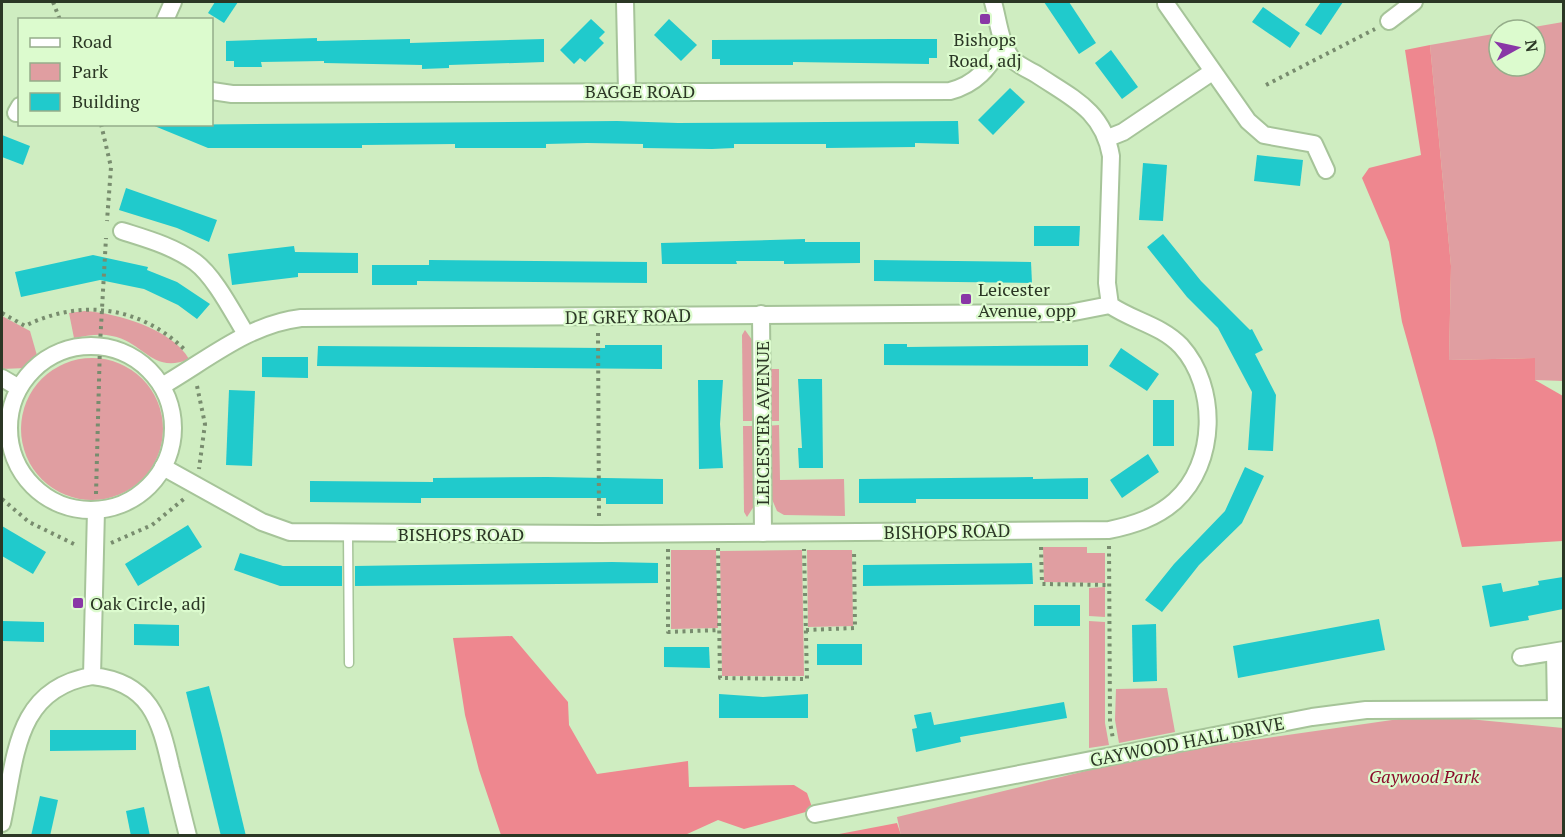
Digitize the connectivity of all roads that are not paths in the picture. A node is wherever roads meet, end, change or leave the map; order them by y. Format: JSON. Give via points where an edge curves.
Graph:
{"nodes":[{"id":1,"x":172,"y":2,"type":"edge"},
{"id":2,"x":625,"y":2,"type":"edge"},
{"id":3,"x":993,"y":2,"type":"edge"},
{"id":4,"x":1414,"y":2,"type":"edge"},
{"id":5,"x":1166,"y":4,"type":"dead end"},
{"id":6,"x":166,"y":18,"type":"edge"},
{"id":7,"x":1389,"y":21,"type":"road end"},
{"id":8,"x":1004,"y":44,"type":"junction"},
{"id":9,"x":1212,"y":72,"type":"junction"},
{"id":10,"x":213,"y":91,"type":"edge"},
{"id":11,"x":627,"y":91,"type":"junction"},
{"id":12,"x":1108,"y":138,"type":"junction"},
{"id":13,"x":1326,"y":170,"type":"dead end"},
{"id":14,"x":122,"y":231,"type":"dead end"},
{"id":15,"x":1110,"y":305,"type":"junction"},
{"id":16,"x":761,"y":314,"type":"junction"},
{"id":17,"x":246,"y":334,"type":"junction"},
{"id":18,"x":2,"y":378,"type":"edge"},
{"id":19,"x":162,"y":386,"type":"junction"},
{"id":20,"x":19,"y":388,"type":"junction"},
{"id":21,"x":163,"y":467,"type":"junction"},
{"id":22,"x":96,"y":510,"type":"junction"},
{"id":23,"x":763,"y":533,"type":"junction"},
{"id":24,"x":348,"y":534,"type":"junction"},
{"id":25,"x":1559,"y":651,"type":"edge"},
{"id":26,"x":1521,"y":657,"type":"dead end"},
{"id":27,"x":349,"y":663,"type":"dead end"},
{"id":28,"x":92,"y":676,"type":"junction"},
{"id":29,"x":1560,"y":709,"type":"edge"},
{"id":30,"x":815,"y":814,"type":"dead end"},
{"id":31,"x":2,"y":823,"type":"edge"},
{"id":32,"x":188,"y":836,"type":"edge"}],
"edges":[{"from":1,"to":6,"type":"street"},
{"from":2,"to":11,"type":"street"},
{"from":3,"to":8,"type":"street"},
{"from":4,"to":7,"type":"street"},
{"from":5,"to":9,"type":"street"},
{"from":8,"to":11,"type":"street","name":"BAGGE ROAD","via":[[986,71],[963,88],[950,91]]},
{"from":8,"to":12,"type":"street","via":[[1013,59],[1085,106],[1101,123]]},
{"from":9,"to":12,"type":"street"},
{"from":9,"to":13,"type":"street","via":[[1236,108],[1264,135],[1314,144]]},
{"from":10,"to":11,"type":"street","name":"BAGGE ROAD"},
{"from":12,"to":15,"type":"street"},
{"from":14,"to":17,"type":"street","via":[[164,245],[196,263],[221,293]]},
{"from":15,"to":16,"type":"street","name":"DE GREY ROAD","via":[[1069,313]]},
{"from":15,"to":23,"type":"street","name":"BISHOPS ROAD","via":[[1125,316],[1168,334],[1196,367],[1205,391],[1208,421],[1194,477],[1176,500],[1155,515],[1109,530]]},
{"from":16,"to":17,"type":"street","name":"DE GREY ROAD","via":[[301,318],[275,321]]},
{"from":16,"to":23,"type":"street","name":"LEICESTER AVENUE"},
{"from":17,"to":19,"type":"street","name":"DE GREY ROAD"},
{"from":18,"to":20,"type":"street"},
{"from":19,"to":20,"type":"street","via":[[128,354],[100,345],[66,349],[52,355],[33,369]]},
{"from":19,"to":21,"type":"street","via":[[173,426]]},
{"from":20,"to":22,"type":"street","via":[[12,403],[9,434],[11,449],[25,478],[48,499],[63,506]]},
{"from":21,"to":22,"type":"street","via":[[156,479],[134,498]]},
{"from":21,"to":24,"type":"street","name":"BISHOPS ROAD","via":[[262,522],[290,532]]},
{"from":22,"to":28,"type":"street"},
{"from":23,"to":24,"type":"street","name":"BISHOPS ROAD"},
{"from":24,"to":27,"type":"lane"},
{"from":25,"to":26,"type":"street"},
{"from":25,"to":29,"type":"street"},
{"from":28,"to":31,"type":"street","via":[[60,685],[33,708],[24,726]]},
{"from":28,"to":32,"type":"street","via":[[132,688],[156,713]]},
{"from":29,"to":30,"type":"street","name":"GAYWOOD HALL DRIVE","via":[[1366,710],[1312,717]]}]}
